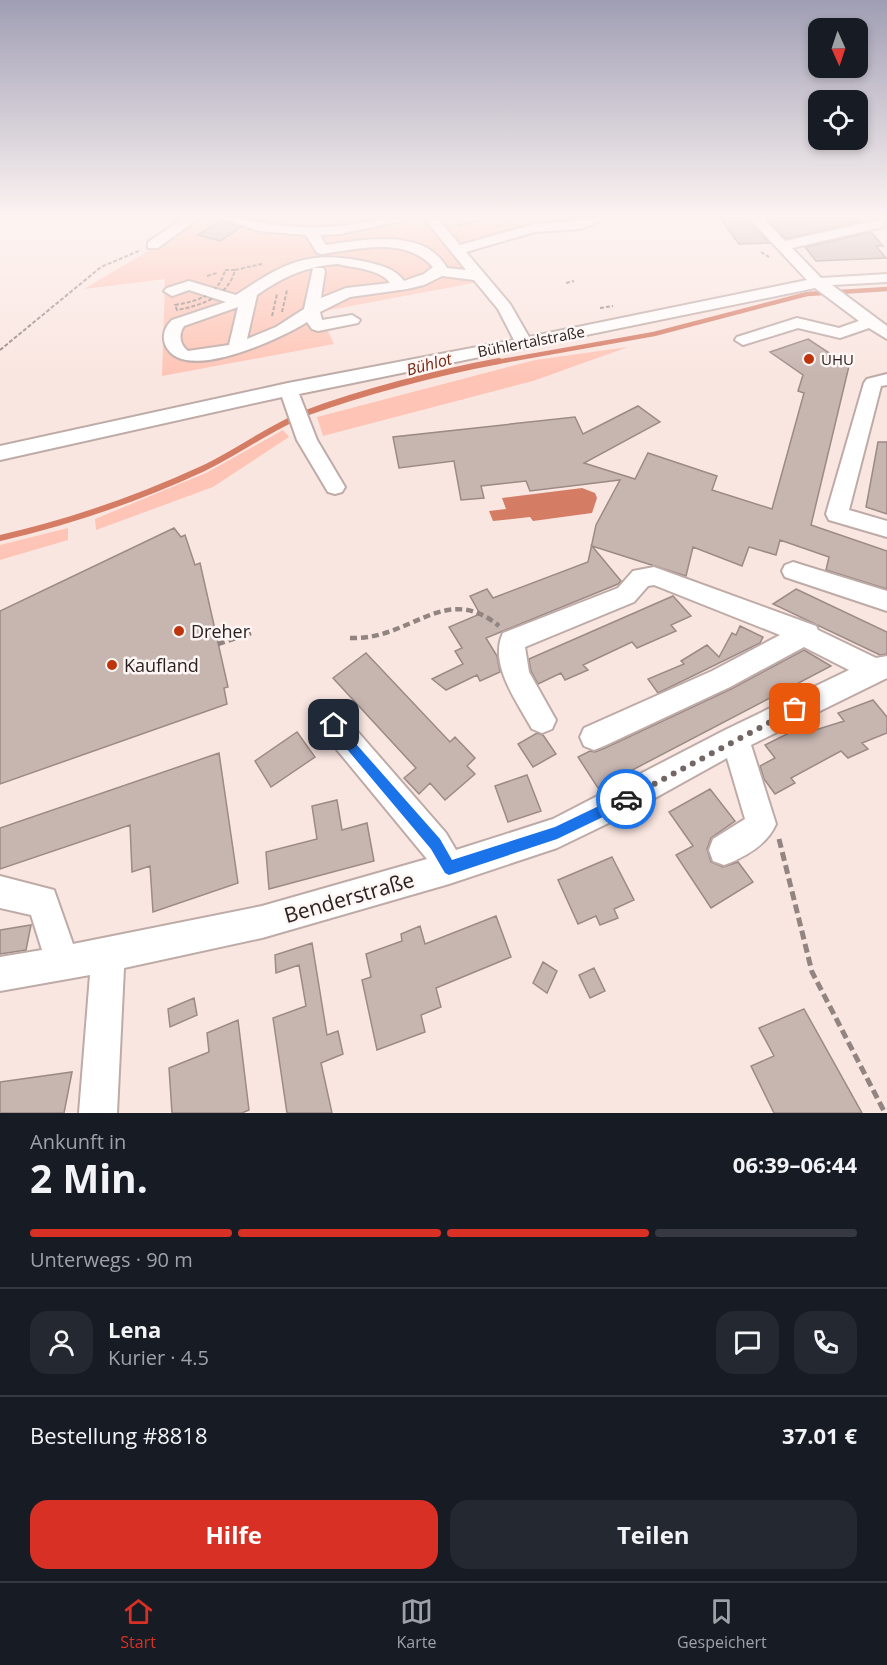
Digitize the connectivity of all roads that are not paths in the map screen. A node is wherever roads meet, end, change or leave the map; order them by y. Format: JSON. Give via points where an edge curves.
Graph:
{"nodes":[{"id":1,"x":281,"y":270,"type":"edge"},
{"id":2,"x":377,"y":270,"type":"edge"},
{"id":3,"x":475,"y":270,"type":"edge"},
{"id":4,"x":806,"y":270,"type":"edge"},
{"id":5,"x":318,"y":271,"type":"dead end"},
{"id":6,"x":438,"y":271,"type":"joint"},
{"id":7,"x":481,"y":278,"type":"junction"},
{"id":8,"x":887,"y":278,"type":"edge"},
{"id":9,"x":820,"y":284,"type":"junction"},
{"id":10,"x":408,"y":288,"type":"junction"},
{"id":11,"x":172,"y":291,"type":"dead end"},
{"id":12,"x":244,"y":298,"type":"junction"},
{"id":13,"x":312,"y":309,"type":"junction"},
{"id":14,"x":352,"y":320,"type":"dead end"},
{"id":15,"x":871,"y":322,"type":"junction"},
{"id":16,"x":887,"y":334,"type":"edge"},
{"id":17,"x":743,"y":340,"type":"dead end"},
{"id":18,"x":525,"y":342,"type":"junction"},
{"id":19,"x":237,"y":347,"type":"junction"},
{"id":20,"x":882,"y":385,"type":"edge"},
{"id":21,"x":290,"y":394,"type":"junction"},
{"id":22,"x":0,"y":453,"type":"edge"},
{"id":23,"x":335,"y":487,"type":"dead end"},
{"id":24,"x":887,"y":529,"type":"edge"},
{"id":25,"x":793,"y":571,"type":"dead end"},
{"id":26,"x":887,"y":601,"type":"edge"},
{"id":27,"x":807,"y":633,"type":"junction"},
{"id":28,"x":880,"y":668,"type":"edge"},
{"id":29,"x":542,"y":720,"type":"dead end"},
{"id":30,"x":334,"y":725,"type":"dead end"},
{"id":31,"x":594,"y":737,"type":"dead end"},
{"id":32,"x":735,"y":739,"type":"junction"},
{"id":33,"x":724,"y":850,"type":"dead end"},
{"id":34,"x":449,"y":868,"type":"junction"},
{"id":35,"x":0,"y":892,"type":"edge"},
{"id":36,"x":108,"y":955,"type":"junction"},
{"id":37,"x":63,"y":964,"type":"junction"},
{"id":38,"x":0,"y":974,"type":"edge"},
{"id":39,"x":98,"y":1113,"type":"edge"}],
"edges":[{"from":1,"to":12,"type":"street"},
{"from":2,"to":10,"type":"street"},
{"from":3,"to":7,"type":"street"},
{"from":4,"to":9,"type":"street"},
{"from":5,"to":13,"type":"street"},
{"from":6,"to":7,"type":"street"},
{"from":6,"to":10,"type":"street"},
{"from":7,"to":18,"type":"street"},
{"from":8,"to":9,"type":"street","name":"Bühlertalstraße"},
{"from":9,"to":15,"type":"street"},
{"from":9,"to":18,"type":"street","name":"Bühlertalstraße"},
{"from":10,"to":13,"type":"street","via":[[350,292]]},
{"from":11,"to":12,"type":"street","via":[[189,285]]},
{"from":12,"to":19,"type":"street"},
{"from":12,"to":19,"type":"street","via":[[207,316],[178,323],[172,334],[177,352],[185,356]]},
{"from":13,"to":14,"type":"street","via":[[318,326]]},
{"from":13,"to":19,"type":"street","via":[[272,335]]},
{"from":15,"to":16,"type":"street"},
{"from":15,"to":17,"type":"street","via":[[840,333],[797,322]]},
{"from":18,"to":21,"type":"street","name":"Bühlertalstraße"},
{"from":20,"to":24,"type":"street","via":[[855,446],[837,514]]},
{"from":21,"to":22,"type":"street","name":"Bühlertalstraße"},
{"from":21,"to":23,"type":"street","via":[[309,443]]},
{"from":25,"to":26,"type":"street"},
{"from":27,"to":28,"type":"street"},
{"from":27,"to":29,"type":"street","via":[[654,576],[641,578],[626,595],[512,641],[516,674]]},
{"from":27,"to":31,"type":"street","via":[[721,680]]},
{"from":28,"to":32,"type":"street","name":"Benderstraße"},
{"from":30,"to":34,"type":"street","via":[[435,844]]},
{"from":32,"to":33,"type":"street","via":[[761,824]]},
{"from":32,"to":34,"type":"street","name":"Benderstraße","via":[[557,833]]},
{"from":34,"to":36,"type":"street","name":"Benderstraße","via":[[262,922]]},
{"from":35,"to":37,"type":"street","via":[[43,901]]},
{"from":36,"to":37,"type":"street","name":"Benderstraße"},
{"from":36,"to":39,"type":"street"},
{"from":37,"to":38,"type":"street","name":"Benderstraße"}]}
